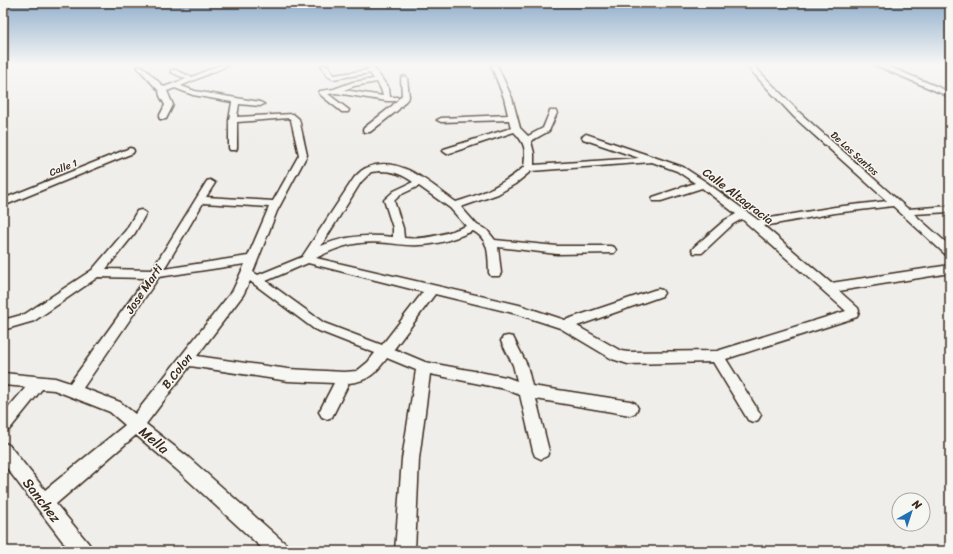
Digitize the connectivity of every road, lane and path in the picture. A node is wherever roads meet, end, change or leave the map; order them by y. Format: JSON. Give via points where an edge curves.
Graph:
{"nodes":[{"id":1,"x":163,"y":90,"type":"edge"},
{"id":2,"x":188,"y":91,"type":"edge"},
{"id":3,"x":336,"y":91,"type":"joint"},
{"id":4,"x":385,"y":91,"type":"edge"},
{"id":5,"x":406,"y":91,"type":"edge"},
{"id":6,"x":505,"y":91,"type":"edge"},
{"id":7,"x":773,"y":91,"type":"edge"},
{"id":8,"x":940,"y":91,"type":"edge"},
{"id":9,"x":950,"y":95,"type":"edge"},
{"id":10,"x":387,"y":99,"type":"junction"},
{"id":11,"x":401,"y":100,"type":"junction"},
{"id":12,"x":236,"y":101,"type":"junction"},
{"id":13,"x":260,"y":104,"type":"dead end"},
{"id":14,"x":345,"y":110,"type":"dead end"},
{"id":15,"x":553,"y":113,"type":"dead end"},
{"id":16,"x":164,"y":117,"type":"dead end"},
{"id":17,"x":512,"y":117,"type":"junction"},
{"id":18,"x":233,"y":120,"type":"junction"},
{"id":19,"x":441,"y":120,"type":"dead end"},
{"id":20,"x":516,"y":129,"type":"junction"},
{"id":21,"x":367,"y":130,"type":"dead end"},
{"id":22,"x":586,"y":137,"type":"dead end"},
{"id":23,"x":527,"y":140,"type":"junction"},
{"id":24,"x":233,"y":148,"type":"dead end"},
{"id":25,"x":130,"y":151,"type":"dead end"},
{"id":26,"x":447,"y":151,"type":"dead end"},
{"id":27,"x":655,"y":160,"type":"junction"},
{"id":28,"x":529,"y":168,"type":"junction"},
{"id":29,"x":420,"y":182,"type":"junction"},
{"id":30,"x":210,"y":183,"type":"dead end"},
{"id":31,"x":703,"y":184,"type":"junction"},
{"id":32,"x":657,"y":199,"type":"dead end"},
{"id":33,"x":200,"y":200,"type":"junction"},
{"id":34,"x":3,"y":203,"type":"edge"},
{"id":35,"x":894,"y":203,"type":"junction"},
{"id":36,"x":454,"y":206,"type":"junction"},
{"id":37,"x":274,"y":208,"type":"junction"},
{"id":38,"x":950,"y":209,"type":"edge"},
{"id":39,"x":904,"y":212,"type":"junction"},
{"id":40,"x":141,"y":213,"type":"dead end"},
{"id":41,"x":743,"y":214,"type":"junction"},
{"id":42,"x":756,"y":224,"type":"junction"},
{"id":43,"x":473,"y":227,"type":"junction"},
{"id":44,"x":399,"y":241,"type":"junction"},
{"id":45,"x":492,"y":243,"type":"junction"},
{"id":46,"x":610,"y":250,"type":"dead end"},
{"id":47,"x":698,"y":250,"type":"dead end"},
{"id":48,"x":950,"y":252,"type":"edge"},
{"id":49,"x":307,"y":258,"type":"junction"},
{"id":50,"x":950,"y":269,"type":"edge"},
{"id":51,"x":252,"y":271,"type":"junction"},
{"id":52,"x":96,"y":273,"type":"junction"},
{"id":53,"x":495,"y":273,"type":"dead end"},
{"id":54,"x":155,"y":274,"type":"junction"},
{"id":55,"x":829,"y":288,"type":"junction"},
{"id":56,"x":432,"y":289,"type":"junction"},
{"id":57,"x":658,"y":293,"type":"dead end"},
{"id":58,"x":565,"y":324,"type":"junction"},
{"id":59,"x":3,"y":325,"type":"edge"},
{"id":60,"x":508,"y":341,"type":"dead end"},
{"id":61,"x":384,"y":352,"type":"junction"},
{"id":62,"x":717,"y":356,"type":"junction"},
{"id":63,"x":186,"y":360,"type":"junction"},
{"id":64,"x":424,"y":367,"type":"junction"},
{"id":65,"x":344,"y":378,"type":"junction"},
{"id":66,"x":3,"y":379,"type":"edge"},
{"id":67,"x":38,"y":383,"type":"junction"},
{"id":68,"x":527,"y":390,"type":"junction"},
{"id":69,"x":73,"y":391,"type":"junction"},
{"id":70,"x":630,"y":408,"type":"dead end"},
{"id":71,"x":327,"y":412,"type":"dead end"},
{"id":72,"x":753,"y":415,"type":"dead end"},
{"id":73,"x":3,"y":425,"type":"edge"},
{"id":74,"x":136,"y":425,"type":"junction"},
{"id":75,"x":3,"y":450,"type":"edge"},
{"id":76,"x":541,"y":452,"type":"dead end"},
{"id":77,"x":44,"y":503,"type":"junction"},
{"id":78,"x":82,"y":551,"type":"edge"},
{"id":79,"x":279,"y":551,"type":"edge"},
{"id":80,"x":405,"y":551,"type":"edge"}],
"edges":[{"from":1,"to":16,"type":"street","via":[[169,105]]},
{"from":2,"to":12,"type":"street"},
{"from":3,"to":10,"type":"street"},
{"from":3,"to":14,"type":"street","via":[[323,93]]},
{"from":4,"to":10,"type":"street"},
{"from":5,"to":11,"type":"street","via":[[406,95]]},
{"from":6,"to":17,"type":"street"},
{"from":7,"to":35,"type":"street","name":"De Los Santos"},
{"from":8,"to":9,"type":"street"},
{"from":10,"to":11,"type":"street"},
{"from":11,"to":21,"type":"street"},
{"from":12,"to":13,"type":"street"},
{"from":12,"to":18,"type":"street"},
{"from":15,"to":23,"type":"street","via":[[546,129]]},
{"from":17,"to":19,"type":"street"},
{"from":17,"to":20,"type":"street"},
{"from":18,"to":24,"type":"street"},
{"from":18,"to":37,"type":"street","name":"B.Colon","via":[[290,116],[295,119],[302,155]]},
{"from":20,"to":23,"type":"street"},
{"from":20,"to":26,"type":"street"},
{"from":22,"to":27,"type":"street","name":"Calle Altagracia"},
{"from":23,"to":28,"type":"street","via":[[530,153]]},
{"from":25,"to":34,"type":"street","name":"Calle 1"},
{"from":27,"to":28,"type":"street"},
{"from":27,"to":31,"type":"street","name":"Calle Altagracia","via":[[680,169]]},
{"from":28,"to":36,"type":"street","via":[[492,194]]},
{"from":29,"to":36,"type":"street"},
{"from":29,"to":44,"type":"street","via":[[397,193],[389,200],[398,228]]},
{"from":29,"to":49,"type":"street","via":[[394,168],[368,170],[356,180]]},
{"from":30,"to":33,"type":"street","name":"Jose Marti"},
{"from":31,"to":32,"type":"street"},
{"from":31,"to":41,"type":"street","name":"Calle Altagracia"},
{"from":33,"to":37,"type":"street"},
{"from":33,"to":54,"type":"street","name":"Jose Marti"},
{"from":35,"to":39,"type":"street","name":"De Los Santos"},
{"from":35,"to":42,"type":"street"},
{"from":36,"to":43,"type":"street"},
{"from":37,"to":51,"type":"street","name":"B.Colon"},
{"from":38,"to":39,"type":"street"},
{"from":39,"to":48,"type":"street","name":"De Los Santos"},
{"from":40,"to":52,"type":"street","via":[[131,231]]},
{"from":41,"to":42,"type":"street","name":"Calle Altagracia"},
{"from":41,"to":47,"type":"street","via":[[728,222]]},
{"from":42,"to":55,"type":"street","name":"Calle Altagracia"},
{"from":43,"to":44,"type":"street","via":[[448,237],[420,242]]},
{"from":43,"to":45,"type":"street","via":[[483,232]]},
{"from":44,"to":49,"type":"street","via":[[367,238],[343,241]]},
{"from":45,"to":46,"type":"street","via":[[557,250]]},
{"from":45,"to":53,"type":"street"},
{"from":49,"to":51,"type":"street"},
{"from":49,"to":56,"type":"street"},
{"from":50,"to":55,"type":"street"},
{"from":51,"to":54,"type":"street"},
{"from":51,"to":61,"type":"street","via":[[319,326]]},
{"from":51,"to":63,"type":"street","name":"B.Colon","via":[[239,292]]},
{"from":52,"to":54,"type":"street"},
{"from":52,"to":59,"type":"street","via":[[29,318]]},
{"from":54,"to":69,"type":"street","name":"Jose Marti"},
{"from":55,"to":62,"type":"street","name":"Calle Altagracia","via":[[853,311],[852,314]]},
{"from":56,"to":58,"type":"street"},
{"from":56,"to":61,"type":"street"},
{"from":57,"to":58,"type":"street"},
{"from":58,"to":62,"type":"street","via":[[612,352],[628,358]]},
{"from":60,"to":68,"type":"street","via":[[520,365]]},
{"from":61,"to":64,"type":"street"},
{"from":61,"to":65,"type":"street","via":[[373,366],[360,376]]},
{"from":62,"to":72,"type":"street"},
{"from":63,"to":65,"type":"street","via":[[288,375]]},
{"from":63,"to":74,"type":"street","name":"B.Colon"},
{"from":64,"to":68,"type":"street","via":[[506,383]]},
{"from":64,"to":80,"type":"street","via":[[414,418]]},
{"from":65,"to":71,"type":"street"},
{"from":66,"to":67,"type":"street","name":"Mella"},
{"from":67,"to":69,"type":"street","name":"Mella","via":[[55,384]]},
{"from":67,"to":73,"type":"street"},
{"from":68,"to":70,"type":"street"},
{"from":68,"to":76,"type":"street"},
{"from":69,"to":74,"type":"street","name":"Mella","via":[[115,407]]},
{"from":74,"to":77,"type":"street","name":"B.Colon"},
{"from":74,"to":79,"type":"street","name":"Mella"},
{"from":75,"to":77,"type":"street","name":"Sanchez"},
{"from":77,"to":78,"type":"street","name":"Sanchez"}]}
